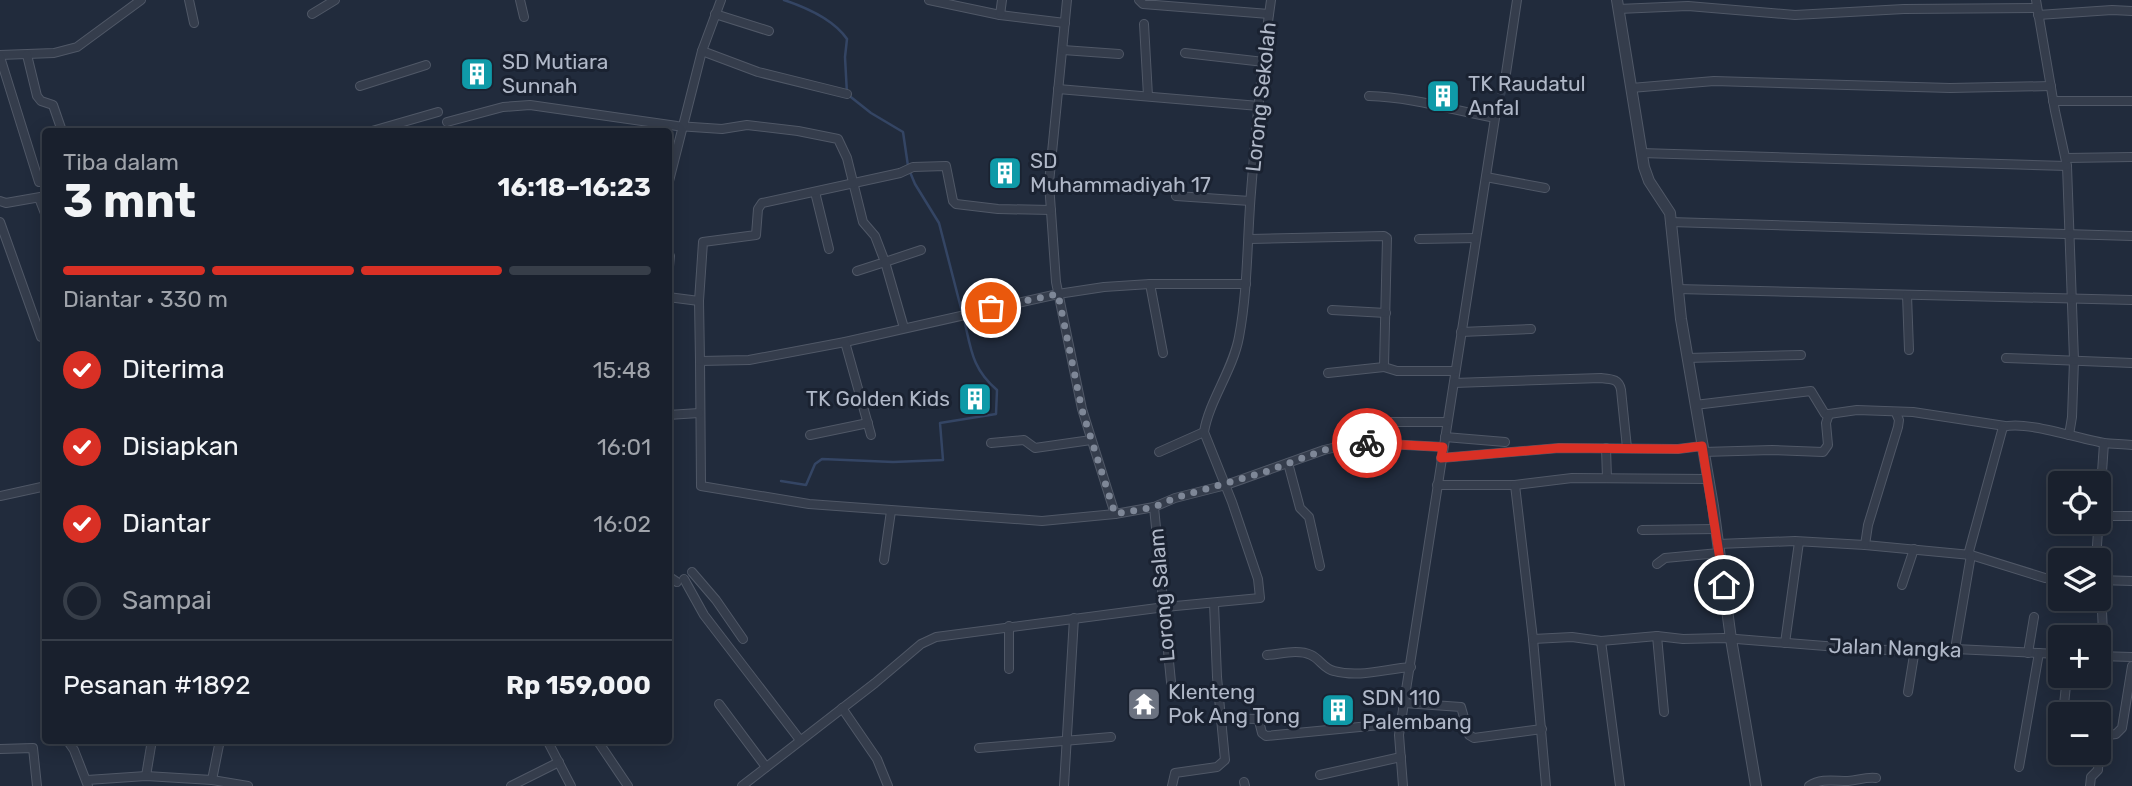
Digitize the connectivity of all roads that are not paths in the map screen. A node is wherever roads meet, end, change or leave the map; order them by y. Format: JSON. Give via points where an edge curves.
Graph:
{"nodes":[{"id":1,"x":141,"y":0,"type":"edge"},
{"id":2,"x":189,"y":0,"type":"edge"},
{"id":3,"x":335,"y":0,"type":"edge"},
{"id":4,"x":520,"y":0,"type":"edge"},
{"id":5,"x":721,"y":0,"type":"edge"},
{"id":6,"x":929,"y":0,"type":"edge"},
{"id":7,"x":1002,"y":0,"type":"edge"},
{"id":8,"x":1068,"y":0,"type":"edge"},
{"id":9,"x":1139,"y":0,"type":"edge"},
{"id":10,"x":1272,"y":0,"type":"edge"},
{"id":11,"x":1517,"y":0,"type":"edge"},
{"id":12,"x":1618,"y":5,"type":"edge"},
{"id":13,"x":2037,"y":7,"type":"edge"},
{"id":14,"x":2132,"y":11,"type":"edge"},
{"id":15,"x":312,"y":14,"type":"dead end"},
{"id":16,"x":1269,"y":14,"type":"junction"},
{"id":17,"x":715,"y":15,"type":"junction"},
{"id":18,"x":1000,"y":15,"type":"junction"},
{"id":19,"x":524,"y":17,"type":"dead end"},
{"id":20,"x":194,"y":23,"type":"dead end"},
{"id":21,"x":1065,"y":23,"type":"junction"},
{"id":22,"x":1144,"y":24,"type":"dead end"},
{"id":23,"x":769,"y":31,"type":"dead end"},
{"id":24,"x":1063,"y":50,"type":"junction"},
{"id":25,"x":702,"y":51,"type":"junction"},
{"id":26,"x":1185,"y":53,"type":"dead end"},
{"id":27,"x":1119,"y":54,"type":"dead end"},
{"id":28,"x":27,"y":55,"type":"junction"},
{"id":29,"x":0,"y":56,"type":"edge"},
{"id":30,"x":1264,"y":62,"type":"junction"},
{"id":31,"x":426,"y":65,"type":"dead end"},
{"id":32,"x":1505,"y":80,"type":"tunnel mouth"},
{"id":33,"x":360,"y":86,"type":"dead end"},
{"id":34,"x":2051,"y":86,"type":"junction"},
{"id":35,"x":1630,"y":88,"type":"junction"},
{"id":36,"x":1059,"y":89,"type":"junction"},
{"id":37,"x":847,"y":94,"type":"dead end"},
{"id":38,"x":1148,"y":96,"type":"junction"},
{"id":39,"x":1369,"y":96,"type":"dead end"},
{"id":40,"x":2053,"y":101,"type":"junction"},
{"id":41,"x":2132,"y":101,"type":"edge"},
{"id":42,"x":1259,"y":106,"type":"junction"},
{"id":43,"x":438,"y":112,"type":"dead end"},
{"id":44,"x":447,"y":122,"type":"dead end"},
{"id":45,"x":684,"y":126,"type":"junction"},
{"id":46,"x":61,"y":128,"type":"edge"},
{"id":47,"x":382,"y":128,"type":"edge"},
{"id":48,"x":1641,"y":153,"type":"junction"},
{"id":49,"x":2132,"y":157,"type":"edge"},
{"id":50,"x":2067,"y":162,"type":"junction"},
{"id":51,"x":672,"y":170,"type":"edge"},
{"id":52,"x":1486,"y":177,"type":"junction"},
{"id":53,"x":39,"y":182,"type":"dead end"},
{"id":54,"x":852,"y":184,"type":"junction"},
{"id":55,"x":1545,"y":188,"type":"dead end"},
{"id":56,"x":815,"y":192,"type":"junction"},
{"id":57,"x":1176,"y":196,"type":"dead end"},
{"id":58,"x":42,"y":197,"type":"edge"},
{"id":59,"x":1250,"y":198,"type":"junction"},
{"id":60,"x":0,"y":201,"type":"edge"},
{"id":61,"x":1051,"y":210,"type":"junction"},
{"id":62,"x":0,"y":222,"type":"edge"},
{"id":63,"x":1670,"y":222,"type":"junction"},
{"id":64,"x":2070,"y":234,"type":"junction"},
{"id":65,"x":2132,"y":236,"type":"edge"},
{"id":66,"x":1476,"y":238,"type":"junction"},
{"id":67,"x":1250,"y":239,"type":"junction"},
{"id":68,"x":1419,"y":239,"type":"dead end"},
{"id":69,"x":829,"y":249,"type":"dead end"},
{"id":70,"x":920,"y":250,"type":"dead end"},
{"id":71,"x":885,"y":262,"type":"junction"},
{"id":72,"x":857,"y":271,"type":"dead end"},
{"id":73,"x":1150,"y":284,"type":"junction"},
{"id":74,"x":1245,"y":284,"type":"junction"},
{"id":75,"x":1677,"y":289,"type":"junction"},
{"id":76,"x":1058,"y":294,"type":"junction"},
{"id":77,"x":1907,"y":295,"type":"junction"},
{"id":78,"x":672,"y":298,"type":"edge"},
{"id":79,"x":2072,"y":299,"type":"junction"},
{"id":80,"x":2132,"y":300,"type":"edge"},
{"id":81,"x":699,"y":301,"type":"junction"},
{"id":82,"x":1332,"y":310,"type":"dead end"},
{"id":83,"x":1386,"y":313,"type":"junction"},
{"id":84,"x":904,"y":328,"type":"junction"},
{"id":85,"x":1531,"y":329,"type":"dead end"},
{"id":86,"x":1461,"y":332,"type":"junction"},
{"id":87,"x":41,"y":337,"type":"dead end"},
{"id":88,"x":845,"y":342,"type":"junction"},
{"id":89,"x":1909,"y":350,"type":"dead end"},
{"id":90,"x":1163,"y":353,"type":"dead end"},
{"id":91,"x":1801,"y":355,"type":"dead end"},
{"id":92,"x":1687,"y":358,"type":"junction"},
{"id":93,"x":2006,"y":358,"type":"dead end"},
{"id":94,"x":2074,"y":360,"type":"junction"},
{"id":95,"x":700,"y":361,"type":"junction"},
{"id":96,"x":2132,"y":363,"type":"edge"},
{"id":97,"x":1384,"y":367,"type":"junction"},
{"id":98,"x":1455,"y":371,"type":"junction"},
{"id":99,"x":1328,"y":373,"type":"dead end"},
{"id":100,"x":1454,"y":383,"type":"junction"},
{"id":101,"x":1695,"y":405,"type":"junction"},
{"id":102,"x":699,"y":413,"type":"junction"},
{"id":103,"x":1896,"y":413,"type":"junction"},
{"id":104,"x":1829,"y":414,"type":"junction"},
{"id":105,"x":672,"y":415,"type":"edge"},
{"id":106,"x":1367,"y":422,"type":"dead end"},
{"id":107,"x":1447,"y":422,"type":"junction"},
{"id":108,"x":867,"y":423,"type":"junction"},
{"id":109,"x":2005,"y":426,"type":"junction"},
{"id":110,"x":1204,"y":432,"type":"junction"},
{"id":111,"x":810,"y":435,"type":"dead end"},
{"id":112,"x":871,"y":435,"type":"dead end"},
{"id":113,"x":2069,"y":435,"type":"junction"},
{"id":114,"x":1445,"y":437,"type":"junction"},
{"id":115,"x":1091,"y":440,"type":"junction"},
{"id":116,"x":1505,"y":442,"type":"dead end"},
{"id":117,"x":991,"y":443,"type":"dead end"},
{"id":118,"x":2104,"y":443,"type":"junction"},
{"id":119,"x":2132,"y":445,"type":"edge"},
{"id":120,"x":1443,"y":447,"type":"junction"},
{"id":121,"x":1606,"y":448,"type":"junction"},
{"id":122,"x":1627,"y":448,"type":"junction"},
{"id":123,"x":1703,"y":449,"type":"junction"},
{"id":124,"x":1159,"y":452,"type":"dead end"},
{"id":125,"x":1441,"y":458,"type":"junction"},
{"id":126,"x":1288,"y":463,"type":"junction"},
{"id":127,"x":2102,"y":471,"type":"edge"},
{"id":128,"x":1607,"y":478,"type":"junction"},
{"id":129,"x":1707,"y":479,"type":"junction"},
{"id":130,"x":1226,"y":485,"type":"junction"},
{"id":131,"x":1437,"y":485,"type":"junction"},
{"id":132,"x":1515,"y":485,"type":"junction"},
{"id":133,"x":42,"y":487,"type":"edge"},
{"id":134,"x":0,"y":496,"type":"edge"},
{"id":135,"x":1154,"y":507,"type":"junction"},
{"id":136,"x":891,"y":511,"type":"junction"},
{"id":137,"x":1115,"y":514,"type":"junction"},
{"id":138,"x":2111,"y":516,"type":"edge"},
{"id":139,"x":2132,"y":516,"type":"edge"},
{"id":140,"x":1716,"y":529,"type":"junction"},
{"id":141,"x":1642,"y":530,"type":"dead end"},
{"id":142,"x":1798,"y":542,"type":"junction"},
{"id":143,"x":1865,"y":545,"type":"junction"},
{"id":144,"x":1719,"y":548,"type":"junction"},
{"id":145,"x":1914,"y":549,"type":"junction"},
{"id":146,"x":1969,"y":555,"type":"junction"},
{"id":147,"x":884,"y":560,"type":"dead end"},
{"id":148,"x":1657,"y":564,"type":"dead end"},
{"id":149,"x":1320,"y":566,"type":"dead end"},
{"id":150,"x":692,"y":572,"type":"dead end"},
{"id":151,"x":672,"y":578,"type":"edge"},
{"id":152,"x":2048,"y":579,"type":"edge"},
{"id":153,"x":2111,"y":580,"type":"edge"},
{"id":154,"x":2132,"y":581,"type":"edge"},
{"id":155,"x":1902,"y":585,"type":"dead end"},
{"id":156,"x":1214,"y":603,"type":"junction"},
{"id":157,"x":1165,"y":607,"type":"junction"},
{"id":158,"x":2034,"y":617,"type":"dead end"},
{"id":159,"x":1074,"y":618,"type":"junction"},
{"id":160,"x":1009,"y":626,"type":"junction"},
{"id":161,"x":1657,"y":636,"type":"junction"},
{"id":162,"x":743,"y":639,"type":"dead end"},
{"id":163,"x":1533,"y":639,"type":"junction"},
{"id":164,"x":1731,"y":639,"type":"junction"},
{"id":165,"x":1601,"y":640,"type":"junction"},
{"id":166,"x":1785,"y":643,"type":"junction"},
{"id":167,"x":1915,"y":649,"type":"junction"},
{"id":168,"x":1955,"y":649,"type":"junction"},
{"id":169,"x":2028,"y":653,"type":"junction"},
{"id":170,"x":2039,"y":653,"type":"junction"},
{"id":171,"x":2048,"y":653,"type":"edge"},
{"id":172,"x":1267,"y":655,"type":"dead end"},
{"id":173,"x":2111,"y":656,"type":"edge"},
{"id":174,"x":2132,"y":657,"type":"edge"},
{"id":175,"x":2132,"y":666,"type":"edge"},
{"id":176,"x":1411,"y":667,"type":"junction"},
{"id":177,"x":1009,"y":669,"type":"dead end"},
{"id":178,"x":1171,"y":682,"type":"dead end"},
{"id":179,"x":1908,"y":692,"type":"dead end"},
{"id":180,"x":1404,"y":703,"type":"junction"},
{"id":181,"x":719,"y":704,"type":"dead end"},
{"id":182,"x":842,"y":708,"type":"junction"},
{"id":183,"x":1664,"y":712,"type":"dead end"},
{"id":184,"x":1220,"y":718,"type":"junction"},
{"id":185,"x":1401,"y":723,"type":"junction"},
{"id":186,"x":1542,"y":729,"type":"junction"},
{"id":187,"x":1111,"y":737,"type":"dead end"},
{"id":188,"x":800,"y":740,"type":"junction"},
{"id":189,"x":1067,"y":740,"type":"junction"},
{"id":190,"x":70,"y":744,"type":"edge"},
{"id":191,"x":151,"y":744,"type":"edge"},
{"id":192,"x":219,"y":744,"type":"edge"},
{"id":193,"x":549,"y":744,"type":"edge"},
{"id":194,"x":600,"y":744,"type":"edge"},
{"id":195,"x":979,"y":748,"type":"dead end"},
{"id":196,"x":0,"y":749,"type":"edge"},
{"id":197,"x":1401,"y":757,"type":"junction"},
{"id":198,"x":559,"y":762,"type":"junction"},
{"id":199,"x":766,"y":767,"type":"junction"},
{"id":200,"x":2019,"y":767,"type":"dead end"},
{"id":201,"x":1320,"y":775,"type":"dead end"},
{"id":202,"x":146,"y":776,"type":"junction"},
{"id":203,"x":1876,"y":778,"type":"dead end"},
{"id":204,"x":212,"y":780,"type":"junction"},
{"id":205,"x":87,"y":783,"type":"edge"},
{"id":206,"x":37,"y":786,"type":"edge"},
{"id":207,"x":248,"y":786,"type":"edge"},
{"id":208,"x":511,"y":786,"type":"edge"},
{"id":209,"x":571,"y":786,"type":"edge"},
{"id":210,"x":628,"y":786,"type":"edge"},
{"id":211,"x":742,"y":786,"type":"edge"},
{"id":212,"x":888,"y":786,"type":"edge"},
{"id":213,"x":1064,"y":786,"type":"edge"},
{"id":214,"x":1172,"y":786,"type":"edge"},
{"id":215,"x":1403,"y":786,"type":"edge"},
{"id":216,"x":1546,"y":786,"type":"edge"},
{"id":217,"x":1620,"y":786,"type":"edge"},
{"id":218,"x":1755,"y":786,"type":"edge"},
{"id":219,"x":1809,"y":786,"type":"edge"},
{"id":220,"x":2090,"y":786,"type":"edge"}],
"edges":[{"from":1,"to":28,"type":"street","via":[[78,47]]},
{"from":2,"to":20,"type":"street"},
{"from":3,"to":15,"type":"street"},
{"from":4,"to":19,"type":"street"},
{"from":5,"to":17,"type":"street"},
{"from":6,"to":18,"type":"street"},
{"from":7,"to":18,"type":"street"},
{"from":8,"to":21,"type":"street"},
{"from":9,"to":16,"type":"street","via":[[1143,4]]},
{"from":10,"to":16,"type":"street","name":"Lorong Sekolah"},
{"from":11,"to":32,"type":"street"},
{"from":12,"to":13,"type":"street","via":[[1795,15]]},
{"from":12,"to":35,"type":"street"},
{"from":13,"to":14,"type":"street"},
{"from":13,"to":34,"type":"street"},
{"from":16,"to":30,"type":"street","name":"Lorong Sekolah"},
{"from":17,"to":23,"type":"street"},
{"from":17,"to":25,"type":"street"},
{"from":18,"to":21,"type":"street"},
{"from":21,"to":24,"type":"street"},
{"from":22,"to":38,"type":"street"},
{"from":24,"to":27,"type":"street"},
{"from":24,"to":36,"type":"street"},
{"from":25,"to":37,"type":"street","via":[[758,72]]},
{"from":25,"to":45,"type":"street"},
{"from":26,"to":30,"type":"street"},
{"from":28,"to":29,"type":"street"},
{"from":28,"to":46,"type":"street","via":[[37,96],[53,105]]},
{"from":29,"to":53,"type":"street"},
{"from":30,"to":42,"type":"street","name":"Lorong Sekolah"},
{"from":31,"to":33,"type":"street"},
{"from":34,"to":35,"type":"street","via":[[1714,81]]},
{"from":34,"to":40,"type":"street"},
{"from":35,"to":48,"type":"street"},
{"from":36,"to":38,"type":"street"},
{"from":36,"to":61,"type":"street","via":[[1049,183]]},
{"from":38,"to":42,"type":"street"},
{"from":39,"to":52,"type":"street","via":[[1399,97],[1495,118]]},
{"from":40,"to":41,"type":"street"},
{"from":40,"to":50,"type":"street"},
{"from":42,"to":59,"type":"street","name":"Lorong Sekolah"},
{"from":43,"to":47,"type":"street"},
{"from":44,"to":45,"type":"street","via":[[530,105]]},
{"from":45,"to":51,"type":"street"},
{"from":45,"to":54,"type":"street","via":[[722,129],[747,125],[838,139]]},
{"from":48,"to":50,"type":"street"},
{"from":48,"to":63,"type":"street","via":[[1646,174],[1670,214]]},
{"from":49,"to":50,"type":"street"},
{"from":50,"to":64,"type":"street"},
{"from":52,"to":55,"type":"street"},
{"from":52,"to":66,"type":"street"},
{"from":54,"to":56,"type":"street"},
{"from":54,"to":61,"type":"street","via":[[914,167],[946,166],[956,204]]},
{"from":54,"to":71,"type":"street","via":[[863,222],[875,236]]},
{"from":56,"to":69,"type":"street"},
{"from":56,"to":81,"type":"street","via":[[760,204],[756,235],[703,242]]},
{"from":57,"to":59,"type":"street"},
{"from":58,"to":60,"type":"street"},
{"from":59,"to":67,"type":"street","name":"Lorong Sekolah"},
{"from":61,"to":76,"type":"street"},
{"from":62,"to":87,"type":"street"},
{"from":63,"to":64,"type":"street"},
{"from":63,"to":75,"type":"street"},
{"from":64,"to":65,"type":"street"},
{"from":64,"to":79,"type":"street"},
{"from":66,"to":68,"type":"street"},
{"from":66,"to":86,"type":"street"},
{"from":67,"to":74,"type":"street","name":"Lorong Sekolah"},
{"from":67,"to":83,"type":"street","via":[[1384,236]]},
{"from":70,"to":71,"type":"street"},
{"from":71,"to":72,"type":"street"},
{"from":71,"to":84,"type":"street"},
{"from":73,"to":74,"type":"street"},
{"from":73,"to":76,"type":"street"},
{"from":73,"to":90,"type":"street"},
{"from":74,"to":110,"type":"street","via":[[1237,348]]},
{"from":75,"to":77,"type":"street"},
{"from":75,"to":92,"type":"street"},
{"from":76,"to":84,"type":"street"},
{"from":76,"to":115,"type":"street"},
{"from":77,"to":79,"type":"street"},
{"from":77,"to":89,"type":"street"},
{"from":78,"to":81,"type":"street"},
{"from":79,"to":80,"type":"street"},
{"from":79,"to":94,"type":"street"},
{"from":81,"to":95,"type":"street"},
{"from":82,"to":83,"type":"street"},
{"from":83,"to":97,"type":"street"},
{"from":84,"to":88,"type":"street"},
{"from":85,"to":86,"type":"street"},
{"from":86,"to":98,"type":"street"},
{"from":88,"to":95,"type":"street","via":[[750,360]]},
{"from":88,"to":108,"type":"street"},
{"from":91,"to":92,"type":"street"},
{"from":92,"to":101,"type":"street"},
{"from":93,"to":94,"type":"street"},
{"from":94,"to":96,"type":"street"},
{"from":94,"to":113,"type":"street"},
{"from":95,"to":102,"type":"street"},
{"from":97,"to":98,"type":"street"},
{"from":97,"to":99,"type":"street"},
{"from":98,"to":100,"type":"street"},
{"from":100,"to":107,"type":"street"},
{"from":100,"to":122,"type":"street","via":[[1615,380],[1621,390]]},
{"from":101,"to":104,"type":"street","via":[[1811,391]]},
{"from":101,"to":123,"type":"street"},
{"from":102,"to":105,"type":"street"},
{"from":102,"to":136,"type":"street","via":[[701,486],[809,504]]},
{"from":103,"to":104,"type":"street","via":[[1857,410]]},
{"from":103,"to":109,"type":"street"},
{"from":103,"to":143,"type":"street","via":[[1898,427]]},
{"from":104,"to":123,"type":"street","via":[[1828,446],[1823,452]]},
{"from":106,"to":107,"type":"street"},
{"from":107,"to":114,"type":"street"},
{"from":108,"to":111,"type":"street"},
{"from":108,"to":112,"type":"street"},
{"from":109,"to":113,"type":"street"},
{"from":109,"to":146,"type":"street"},
{"from":110,"to":124,"type":"street"},
{"from":110,"to":130,"type":"street"},
{"from":113,"to":118,"type":"street"},
{"from":114,"to":116,"type":"street"},
{"from":114,"to":120,"type":"street"},
{"from":115,"to":117,"type":"street","via":[[1035,448],[1024,440]]},
{"from":115,"to":137,"type":"street"},
{"from":118,"to":119,"type":"street"},
{"from":118,"to":127,"type":"street"},
{"from":120,"to":125,"type":"street"},
{"from":120,"to":126,"type":"street","via":[[1359,443]]},
{"from":121,"to":122,"type":"street"},
{"from":121,"to":125,"type":"street"},
{"from":121,"to":128,"type":"street"},
{"from":122,"to":123,"type":"street"},
{"from":123,"to":129,"type":"street"},
{"from":125,"to":131,"type":"street"},
{"from":126,"to":130,"type":"street"},
{"from":126,"to":149,"type":"street","via":[[1300,508],[1309,517]]},
{"from":128,"to":129,"type":"street"},
{"from":128,"to":132,"type":"street"},
{"from":129,"to":140,"type":"street"},
{"from":130,"to":135,"type":"street"},
{"from":130,"to":156,"type":"street","via":[[1258,579],[1260,598]]},
{"from":131,"to":132,"type":"street"},
{"from":131,"to":176,"type":"street"},
{"from":132,"to":163,"type":"street"},
{"from":133,"to":134,"type":"street"},
{"from":135,"to":137,"type":"street"},
{"from":135,"to":157,"type":"street","name":"Lorong Salam"},
{"from":136,"to":137,"type":"street","via":[[1042,521]]},
{"from":136,"to":147,"type":"street"},
{"from":138,"to":139,"type":"street"},
{"from":140,"to":141,"type":"street"},
{"from":140,"to":144,"type":"street"},
{"from":142,"to":143,"type":"street"},
{"from":142,"to":144,"type":"street"},
{"from":142,"to":166,"type":"street"},
{"from":143,"to":145,"type":"street"},
{"from":144,"to":148,"type":"street","via":[[1665,558]]},
{"from":144,"to":164,"type":"street"},
{"from":145,"to":146,"type":"street"},
{"from":145,"to":155,"type":"street"},
{"from":146,"to":152,"type":"street"},
{"from":146,"to":168,"type":"street"},
{"from":150,"to":162,"type":"street"},
{"from":151,"to":188,"type":"street","via":[[680,581]]},
{"from":153,"to":154,"type":"street"},
{"from":156,"to":157,"type":"street"},
{"from":156,"to":184,"type":"street"},
{"from":157,"to":159,"type":"street"},
{"from":157,"to":178,"type":"street","name":"Lorong Salam"},
{"from":158,"to":169,"type":"street"},
{"from":159,"to":160,"type":"street"},
{"from":159,"to":189,"type":"street"},
{"from":160,"to":177,"type":"street"},
{"from":160,"to":182,"type":"street","via":[[928,640]]},
{"from":161,"to":164,"type":"street","name":"Jalan Nangka"},
{"from":161,"to":165,"type":"street","name":"Jalan Nangka"},
{"from":161,"to":183,"type":"street"},
{"from":163,"to":165,"type":"street","name":"Jalan Nangka"},
{"from":163,"to":186,"type":"street"},
{"from":164,"to":166,"type":"street","name":"Jalan Nangka"},
{"from":164,"to":218,"type":"street"},
{"from":165,"to":217,"type":"street"},
{"from":166,"to":167,"type":"street","name":"Jalan Nangka"},
{"from":167,"to":168,"type":"street","name":"Jalan Nangka"},
{"from":167,"to":179,"type":"street"},
{"from":168,"to":169,"type":"street","name":"Jalan Nangka"},
{"from":169,"to":170,"type":"street","name":"Jalan Nangka"},
{"from":170,"to":171,"type":"street","name":"Jalan Nangka"},
{"from":170,"to":200,"type":"street"},
{"from":172,"to":176,"type":"street","via":[[1307,654],[1331,671],[1362,674]]},
{"from":173,"to":174,"type":"street"},
{"from":175,"to":220,"type":"street","via":[[2122,729],[2100,736],[2098,770]]},
{"from":176,"to":180,"type":"street"},
{"from":180,"to":185,"type":"street"},
{"from":180,"to":186,"type":"street","via":[[1461,707],[1474,738]]},
{"from":181,"to":199,"type":"street"},
{"from":182,"to":188,"type":"street"},
{"from":182,"to":212,"type":"street","via":[[877,759]]},
{"from":184,"to":185,"type":"street","via":[[1256,719],[1266,736]]},
{"from":184,"to":214,"type":"street","via":[[1224,762],[1177,772]]},
{"from":185,"to":197,"type":"street"},
{"from":186,"to":216,"type":"street"},
{"from":187,"to":189,"type":"street"},
{"from":188,"to":199,"type":"street"},
{"from":189,"to":195,"type":"street"},
{"from":189,"to":213,"type":"street"},
{"from":190,"to":205,"type":"street"},
{"from":191,"to":202,"type":"street"},
{"from":192,"to":204,"type":"street"},
{"from":193,"to":198,"type":"street"},
{"from":194,"to":210,"type":"street"},
{"from":196,"to":206,"type":"street","via":[[33,748]]},
{"from":197,"to":201,"type":"street"},
{"from":197,"to":215,"type":"street"},
{"from":198,"to":208,"type":"street"},
{"from":198,"to":209,"type":"street"},
{"from":199,"to":211,"type":"street"},
{"from":202,"to":204,"type":"street"},
{"from":202,"to":205,"type":"street"},
{"from":203,"to":219,"type":"street","via":[[1829,780]]},
{"from":204,"to":207,"type":"street"}]}
